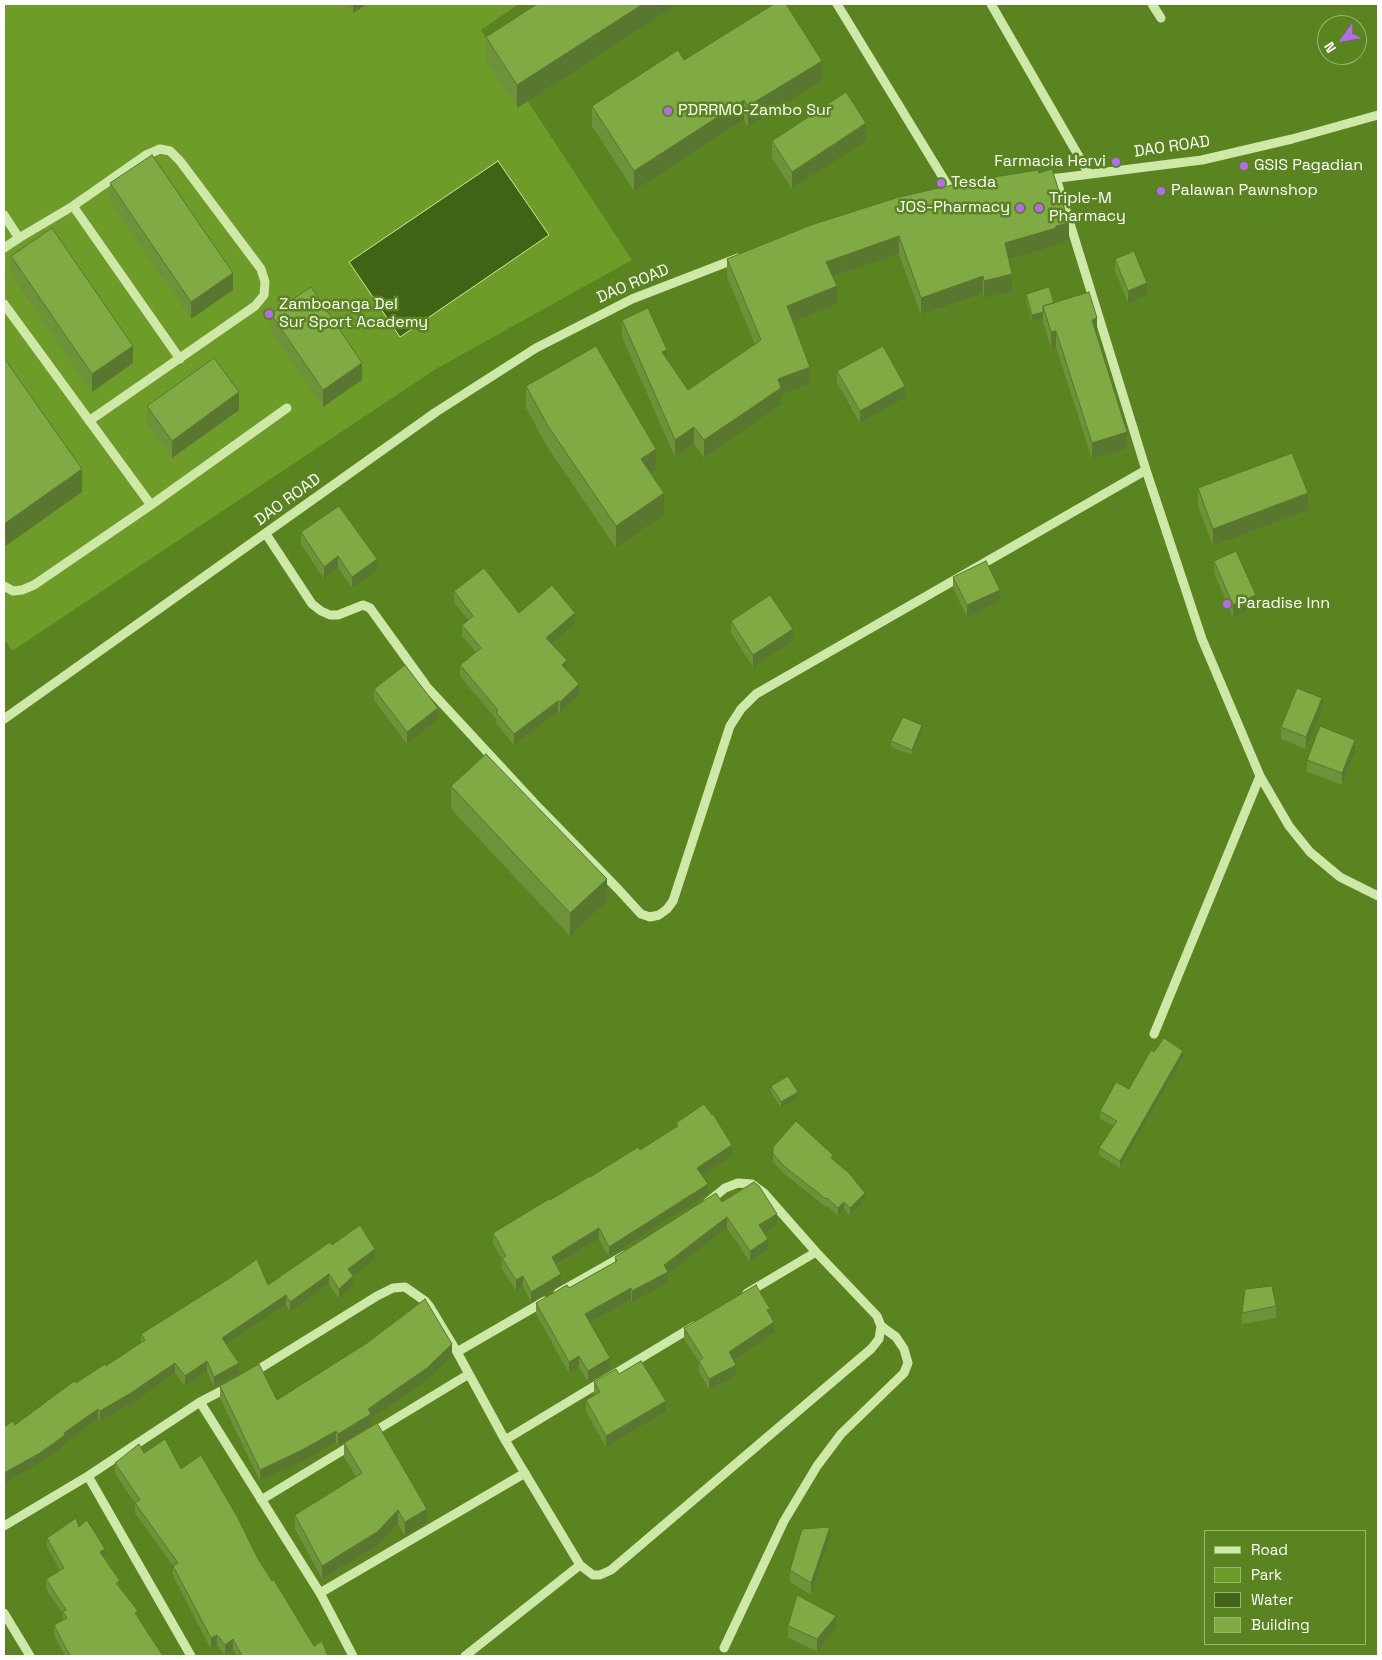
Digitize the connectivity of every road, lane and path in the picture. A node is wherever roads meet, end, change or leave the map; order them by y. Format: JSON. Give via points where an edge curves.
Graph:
{"nodes":[{"id":1,"x":837,"y":4,"type":"edge"},
{"id":2,"x":991,"y":4,"type":"edge"},
{"id":3,"x":1152,"y":4,"type":"edge"},
{"id":4,"x":1161,"y":18,"type":"dead end"},
{"id":5,"x":1378,"y":115,"type":"edge"},
{"id":6,"x":1089,"y":174,"type":"junction"},
{"id":7,"x":1056,"y":178,"type":"junction"},
{"id":8,"x":1031,"y":182,"type":"edge"},
{"id":9,"x":953,"y":195,"type":"edge"},
{"id":10,"x":73,"y":206,"type":"junction"},
{"id":11,"x":4,"y":215,"type":"edge"},
{"id":12,"x":19,"y":238,"type":"junction"},
{"id":13,"x":4,"y":248,"type":"edge"},
{"id":14,"x":744,"y":256,"type":"edge"},
{"id":15,"x":4,"y":304,"type":"edge"},
{"id":16,"x":180,"y":359,"type":"junction"},
{"id":17,"x":287,"y":408,"type":"dead end"},
{"id":18,"x":89,"y":421,"type":"junction"},
{"id":19,"x":1146,"y":470,"type":"junction"},
{"id":20,"x":151,"y":505,"type":"junction"},
{"id":21,"x":266,"y":534,"type":"junction"},
{"id":22,"x":4,"y":586,"type":"edge"},
{"id":23,"x":4,"y":719,"type":"edge"},
{"id":24,"x":1260,"y":776,"type":"junction"},
{"id":25,"x":1378,"y":896,"type":"edge"},
{"id":26,"x":1154,"y":1034,"type":"dead end"},
{"id":27,"x":704,"y":1205,"type":"edge"},
{"id":28,"x":637,"y":1247,"type":"edge"},
{"id":29,"x":816,"y":1252,"type":"junction"},
{"id":30,"x":740,"y":1298,"type":"edge"},
{"id":31,"x":698,"y":1323,"type":"edge"},
{"id":32,"x":881,"y":1326,"type":"junction"},
{"id":33,"x":457,"y":1352,"type":"junction"},
{"id":34,"x":469,"y":1374,"type":"junction"},
{"id":35,"x":200,"y":1402,"type":"junction"},
{"id":36,"x":505,"y":1440,"type":"junction"},
{"id":37,"x":525,"y":1473,"type":"junction"},
{"id":38,"x":88,"y":1476,"type":"junction"},
{"id":39,"x":261,"y":1500,"type":"junction"},
{"id":40,"x":4,"y":1526,"type":"edge"},
{"id":41,"x":580,"y":1564,"type":"junction"},
{"id":42,"x":320,"y":1593,"type":"junction"},
{"id":43,"x":4,"y":1613,"type":"edge"},
{"id":44,"x":724,"y":1648,"type":"dead end"},
{"id":45,"x":30,"y":1656,"type":"edge"},
{"id":46,"x":191,"y":1656,"type":"edge"},
{"id":47,"x":353,"y":1656,"type":"edge"},
{"id":48,"x":465,"y":1656,"type":"edge"}],
"edges":[{"from":1,"to":9,"type":"street"},
{"from":2,"to":6,"type":"street"},
{"from":3,"to":4,"type":"street"},
{"from":5,"to":6,"type":"street","name":"DAO ROAD","via":[[1292,140],[1202,160]]},
{"from":6,"to":7,"type":"street","name":"DAO ROAD"},
{"from":7,"to":8,"type":"street","name":"DAO ROAD"},
{"from":7,"to":19,"type":"street"},
{"from":10,"to":12,"type":"street"},
{"from":10,"to":16,"type":"street"},
{"from":10,"to":16,"type":"street","via":[[146,155],[160,149],[170,151],[261,269],[264,295],[255,306]]},
{"from":11,"to":12,"type":"street"},
{"from":12,"to":13,"type":"street"},
{"from":14,"to":21,"type":"street","name":"DAO ROAD","via":[[632,299],[536,348],[436,412]]},
{"from":15,"to":18,"type":"street"},
{"from":16,"to":18,"type":"street"},
{"from":17,"to":20,"type":"street"},
{"from":18,"to":20,"type":"street"},
{"from":19,"to":21,"type":"street","via":[[756,694],[730,726],[673,901],[659,915],[650,917],[641,914],[427,687],[370,608],[363,605],[338,615],[321,611],[312,604]]},
{"from":19,"to":24,"type":"street","via":[[1202,639]]},
{"from":20,"to":22,"type":"street","via":[[34,584],[13,591]]},
{"from":21,"to":23,"type":"street","name":"DAO ROAD"},
{"from":24,"to":25,"type":"street","via":[[1288,826],[1310,852],[1340,877]]},
{"from":24,"to":26,"type":"street"},
{"from":27,"to":29,"type":"street","via":[[725,1188],[738,1183],[752,1184],[764,1193]]},
{"from":28,"to":33,"type":"street"},
{"from":29,"to":30,"type":"street"},
{"from":29,"to":32,"type":"street","via":[[878,1316]]},
{"from":31,"to":36,"type":"street"},
{"from":32,"to":41,"type":"street","via":[[879,1339],[871,1349],[611,1570],[592,1575]]},
{"from":32,"to":44,"type":"street","via":[[896,1337],[904,1349],[908,1363],[904,1373],[841,1434],[817,1466],[784,1521]]},
{"from":33,"to":34,"type":"street"},
{"from":33,"to":35,"type":"street","via":[[425,1301],[405,1287],[393,1288]]},
{"from":34,"to":36,"type":"street"},
{"from":34,"to":39,"type":"street"},
{"from":35,"to":38,"type":"street"},
{"from":35,"to":39,"type":"street"},
{"from":36,"to":37,"type":"street"},
{"from":37,"to":41,"type":"street"},
{"from":37,"to":42,"type":"street"},
{"from":38,"to":40,"type":"street"},
{"from":38,"to":46,"type":"street"},
{"from":39,"to":42,"type":"street"},
{"from":41,"to":48,"type":"street"},
{"from":42,"to":47,"type":"street"},
{"from":43,"to":45,"type":"street"}]}
